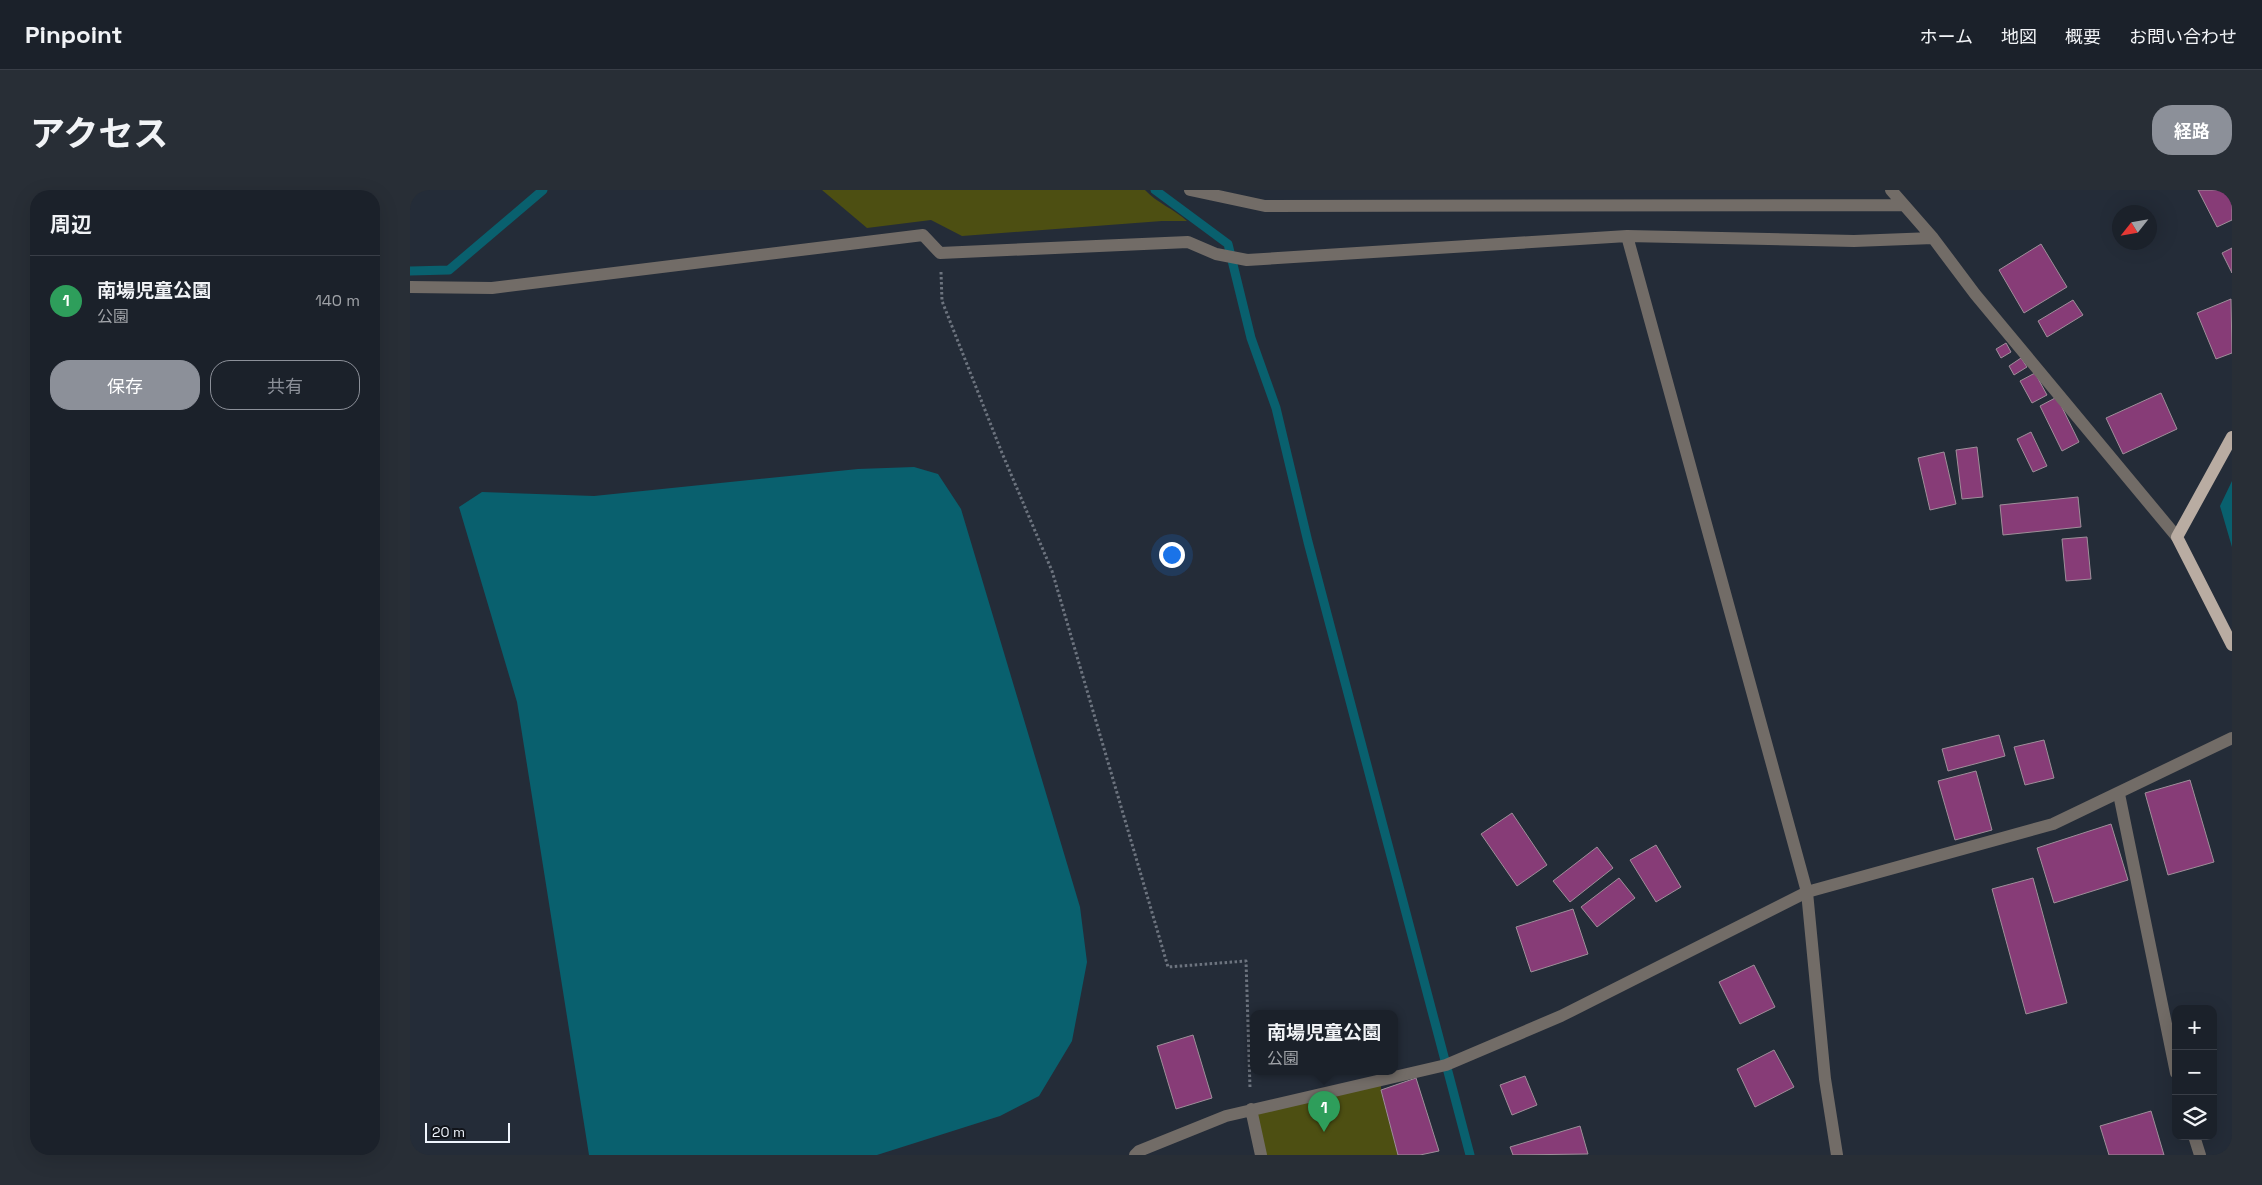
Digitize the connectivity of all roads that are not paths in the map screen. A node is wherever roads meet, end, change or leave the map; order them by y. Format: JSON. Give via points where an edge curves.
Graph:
{"nodes":[{"id":1,"x":1190,"y":190,"type":"edge"},
{"id":2,"x":1890,"y":190,"type":"edge"},
{"id":3,"x":1904,"y":206,"type":"junction"},
{"id":4,"x":1627,"y":236,"type":"junction"},
{"id":5,"x":1933,"y":238,"type":"junction"},
{"id":6,"x":410,"y":287,"type":"edge"},
{"id":7,"x":2232,"y":437,"type":"edge"},
{"id":8,"x":2177,"y":537,"type":"junction"},
{"id":9,"x":2232,"y":644,"type":"edge"},
{"id":10,"x":2232,"y":738,"type":"edge"},
{"id":11,"x":2119,"y":794,"type":"junction"},
{"id":12,"x":1806,"y":892,"type":"junction"},
{"id":13,"x":2172,"y":1053,"type":"edge"},
{"id":14,"x":1251,"y":1109,"type":"junction"},
{"id":15,"x":2195,"y":1140,"type":"edge"},
{"id":16,"x":1135,"y":1155,"type":"edge"},
{"id":17,"x":1261,"y":1155,"type":"edge"},
{"id":18,"x":1837,"y":1155,"type":"edge"},
{"id":19,"x":2200,"y":1155,"type":"edge"}],
"edges":[{"from":1,"to":3,"type":"street","via":[[1265,206]]},
{"from":2,"to":3,"type":"street"},
{"from":3,"to":5,"type":"street"},
{"from":4,"to":5,"type":"street","via":[[1854,241]]},
{"from":4,"to":6,"type":"street","via":[[1248,260],[1216,254],[1188,242],[940,253],[923,235],[492,288]]},
{"from":4,"to":12,"type":"street"},
{"from":5,"to":8,"type":"street","via":[[1975,294]]},
{"from":7,"to":8,"type":"main road"},
{"from":8,"to":9,"type":"main road"},
{"from":10,"to":11,"type":"street"},
{"from":11,"to":12,"type":"street","via":[[2053,824]]},
{"from":11,"to":13,"type":"street"},
{"from":12,"to":14,"type":"street","via":[[1561,1016],[1446,1065]]},
{"from":12,"to":18,"type":"street","via":[[1825,1080]]},
{"from":14,"to":16,"type":"street","via":[[1226,1116]]},
{"from":14,"to":17,"type":"street"},
{"from":15,"to":19,"type":"street"}]}
